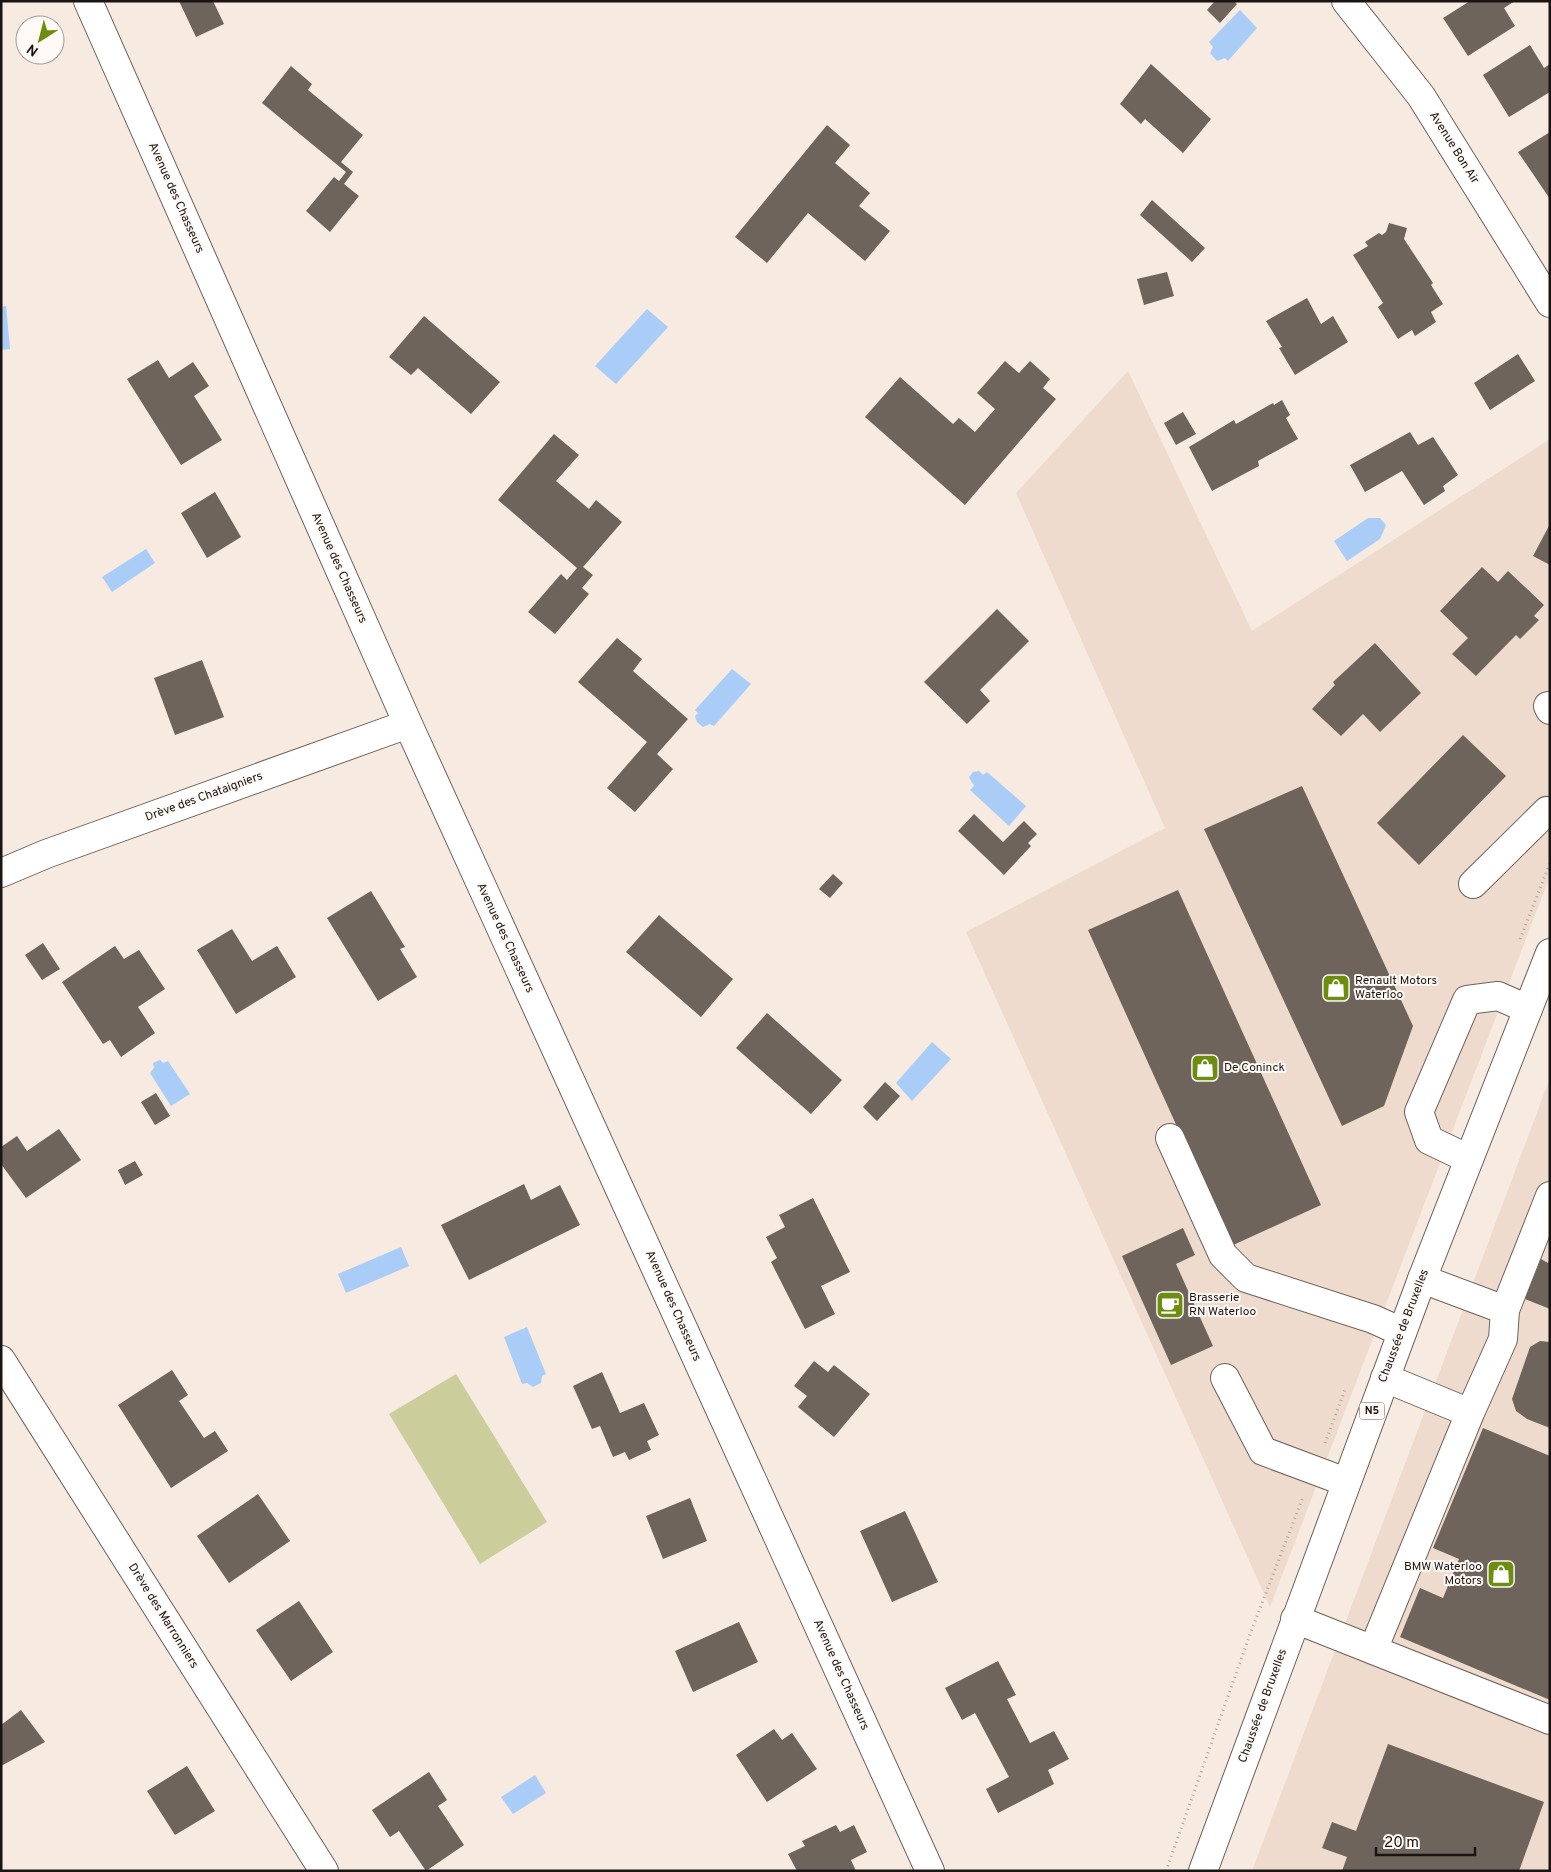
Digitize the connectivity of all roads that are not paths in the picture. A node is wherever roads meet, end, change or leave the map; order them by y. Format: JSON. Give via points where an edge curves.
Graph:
{"nodes":[{"id":1,"x":88,"y":1,"type":"edge"},
{"id":2,"x":1346,"y":1,"type":"edge"},
{"id":3,"x":1550,"y":303,"type":"edge"},
{"id":4,"x":408,"y":724,"type":"junction"},
{"id":5,"x":1550,"y":812,"type":"edge"},
{"id":6,"x":1,"y":872,"type":"edge"},
{"id":7,"x":1474,"y":884,"type":"dead end"},
{"id":8,"x":1550,"y":953,"type":"edge"},
{"id":9,"x":1537,"y":1000,"type":"edge"},
{"id":10,"x":1170,"y":1138,"type":"dead end"},
{"id":11,"x":1469,"y":1159,"type":"junction"},
{"id":12,"x":1550,"y":1196,"type":"edge"},
{"id":13,"x":1422,"y":1279,"type":"junction"},
{"id":14,"x":1505,"y":1310,"type":"junction"},
{"id":15,"x":1402,"y":1332,"type":"junction"},
{"id":16,"x":1,"y":1360,"type":"edge"},
{"id":17,"x":1226,"y":1378,"type":"dead end"},
{"id":18,"x":1385,"y":1378,"type":"junction"},
{"id":19,"x":1470,"y":1413,"type":"junction"},
{"id":20,"x":1346,"y":1482,"type":"junction"},
{"id":21,"x":1294,"y":1619,"type":"junction"},
{"id":22,"x":1373,"y":1650,"type":"junction"},
{"id":23,"x":1550,"y":1720,"type":"edge"},
{"id":24,"x":324,"y":1871,"type":"edge"},
{"id":25,"x":930,"y":1871,"type":"edge"},
{"id":26,"x":1203,"y":1871,"type":"edge"}],
"edges":[{"from":1,"to":4,"type":"street","name":"Avenue des Chasseurs"},
{"from":2,"to":3,"type":"street","name":"Avenue Bon Air","via":[[1421,96]]},
{"from":4,"to":6,"type":"street","name":"Drève des Chataigniers"},
{"from":4,"to":25,"type":"street","name":"Avenue des Chasseurs"},
{"from":5,"to":7,"type":"street"},
{"from":8,"to":9,"type":"street","name":"Chaussée de Bruxelles","number":"N5"},
{"from":9,"to":11,"type":"street","name":"Chaussée de Bruxelles","number":"N5"},
{"from":9,"to":11,"type":"street","via":[[1498,996],[1467,1000],[1419,1112],[1429,1140]]},
{"from":10,"to":15,"type":"street","via":[[1224,1255],[1246,1278],[1373,1319]]},
{"from":11,"to":13,"type":"street","name":"Chaussée de Bruxelles","number":"N5"},
{"from":12,"to":14,"type":"street"},
{"from":13,"to":14,"type":"street"},
{"from":13,"to":15,"type":"street","name":"Chaussée de Bruxelles","number":"N5"},
{"from":14,"to":19,"type":"street","via":[[1503,1339]]},
{"from":15,"to":18,"type":"street","name":"Chaussée de Bruxelles","number":"N5"},
{"from":16,"to":24,"type":"street","name":"Drève des Marronniers"},
{"from":17,"to":20,"type":"street","via":[[1263,1451]]},
{"from":18,"to":19,"type":"street"},
{"from":18,"to":20,"type":"street","name":"Chaussée de Bruxelles","number":"N5"},
{"from":19,"to":22,"type":"street"},
{"from":20,"to":21,"type":"street","name":"Chaussée de Bruxelles","number":"N5"},
{"from":21,"to":22,"type":"street"},
{"from":21,"to":26,"type":"street","name":"Chaussée de Bruxelles","number":"N5"},
{"from":22,"to":23,"type":"street"}]}
